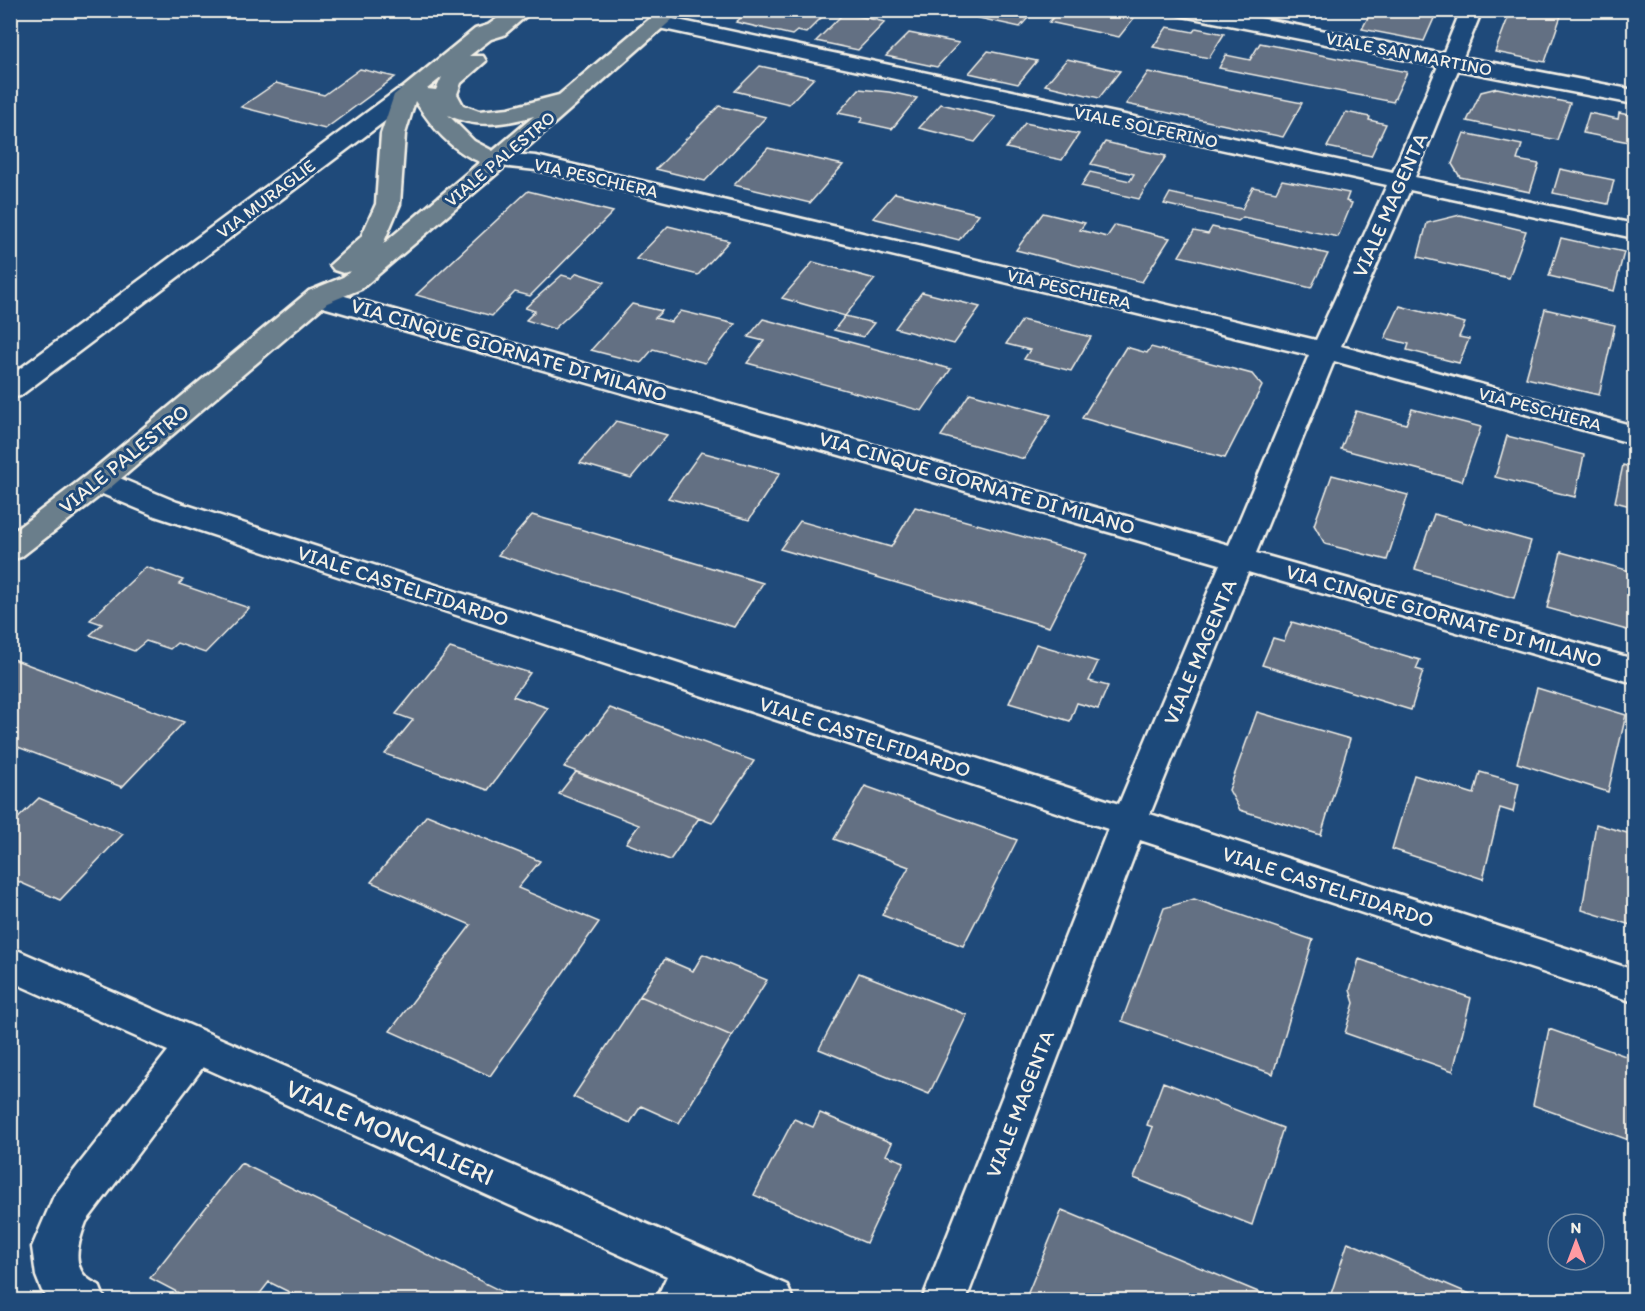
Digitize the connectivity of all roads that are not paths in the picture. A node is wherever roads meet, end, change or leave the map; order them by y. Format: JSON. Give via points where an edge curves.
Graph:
{"nodes":[{"id":1,"x":523,"y":10,"type":"edge"},
{"id":2,"x":540,"y":10,"type":"edge"},
{"id":3,"x":1183,"y":10,"type":"edge"},
{"id":4,"x":1472,"y":10,"type":"edge"},
{"id":5,"x":666,"y":16,"type":"edge"},
{"id":6,"x":496,"y":30,"type":"junction"},
{"id":7,"x":1451,"y":62,"type":"junction"},
{"id":8,"x":405,"y":95,"type":"junction"},
{"id":9,"x":1635,"y":97,"type":"edge"},
{"id":10,"x":572,"y":99,"type":"junction"},
{"id":11,"x":499,"y":160,"type":"junction"},
{"id":12,"x":1401,"y":182,"type":"junction"},
{"id":13,"x":1635,"y":231,"type":"edge"},
{"id":14,"x":318,"y":297,"type":"junction"},
{"id":15,"x":1326,"y":350,"type":"junction"},
{"id":16,"x":10,"y":390,"type":"edge"},
{"id":17,"x":1635,"y":435,"type":"edge"},
{"id":18,"x":99,"y":481,"type":"junction"},
{"id":19,"x":10,"y":550,"type":"edge"},
{"id":20,"x":1240,"y":557,"type":"junction"},
{"id":21,"x":1635,"y":670,"type":"edge"},
{"id":22,"x":1129,"y":822,"type":"junction"},
{"id":23,"x":10,"y":963,"type":"edge"},
{"id":24,"x":1635,"y":986,"type":"edge"},
{"id":25,"x":197,"y":1045,"type":"junction"},
{"id":26,"x":686,"y":1284,"type":"edge"},
{"id":27,"x":82,"y":1300,"type":"edge"},
{"id":28,"x":771,"y":1300,"type":"edge"},
{"id":29,"x":944,"y":1300,"type":"edge"}],
"edges":[{"from":1,"to":6,"type":"main road","name":"VIA MURAGLIE"},
{"from":2,"to":10,"type":"main road","via":[[451,80],[446,94],[455,110],[471,116],[498,117]]},
{"from":3,"to":7,"type":"street","name":"VIALE SAN MARTINO"},
{"from":4,"to":7,"type":"street","name":"VIALE MAGENTA"},
{"from":5,"to":10,"type":"main road","name":"VIALE PALESTRO"},
{"from":5,"to":12,"type":"street","name":"VIALE SOLFERINO"},
{"from":6,"to":8,"type":"main road","name":"VIA MURAGLIE","via":[[483,34]]},
{"from":6,"to":11,"type":"main road","via":[[498,33],[436,81],[426,101],[452,136],[484,157]]},
{"from":7,"to":9,"type":"street","name":"VIALE SAN MARTINO"},
{"from":7,"to":12,"type":"street","name":"VIALE MAGENTA"},
{"from":8,"to":14,"type":"main road","name":"VIALE PALESTRO","via":[[393,134],[388,204],[372,241],[327,278]]},
{"from":8,"to":16,"type":"street","name":"VIA MURAGLIE"},
{"from":10,"to":11,"type":"main road","name":"VIALE PALESTRO"},
{"from":11,"to":14,"type":"main road","name":"VIALE PALESTRO","via":[[352,283]]},
{"from":11,"to":15,"type":"street","name":"VIA PESCHIERA","via":[[536,163]]},
{"from":12,"to":13,"type":"street","name":"VIALE SOLFERINO"},
{"from":12,"to":15,"type":"street","name":"VIALE MAGENTA"},
{"from":14,"to":18,"type":"main road","name":"VIALE PALESTRO"},
{"from":14,"to":20,"type":"street","name":"VIA CINQUE GIORNATE DI MILANO"},
{"from":15,"to":17,"type":"street","name":"VIA PESCHIERA"},
{"from":15,"to":20,"type":"street","name":"VIALE MAGENTA"},
{"from":18,"to":19,"type":"main road","name":"VIALE PALESTRO"},
{"from":18,"to":22,"type":"street","name":"VIALE CASTELFIDARDO","via":[[177,513]]},
{"from":20,"to":21,"type":"street","name":"VIA CINQUE GIORNATE DI MILANO"},
{"from":20,"to":22,"type":"street","name":"VIALE MAGENTA"},
{"from":22,"to":24,"type":"street","name":"VIALE CASTELFIDARDO"},
{"from":22,"to":29,"type":"street","name":"VIALE MAGENTA"},
{"from":23,"to":25,"type":"street","name":"VIALE MONCALIERI"},
{"from":25,"to":26,"type":"street","name":"VIALE MONCALIERI"},
{"from":25,"to":27,"type":"street","via":[[69,1210],[54,1247],[58,1276]]},
{"from":26,"to":28,"type":"street","name":"VIALE MONCALIERI"}]}
